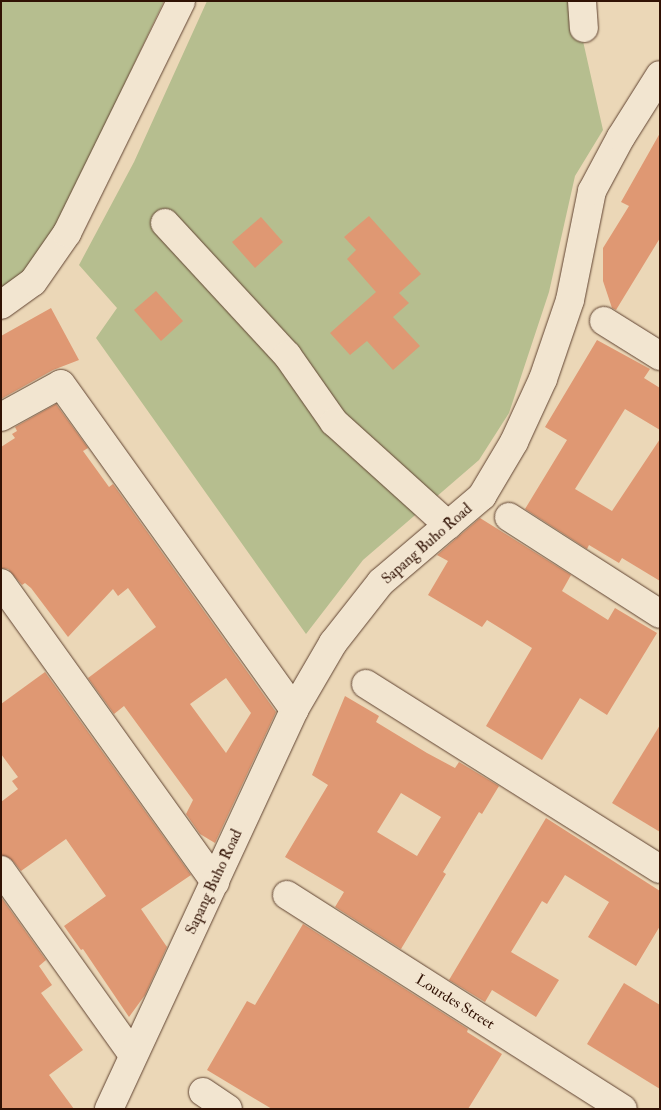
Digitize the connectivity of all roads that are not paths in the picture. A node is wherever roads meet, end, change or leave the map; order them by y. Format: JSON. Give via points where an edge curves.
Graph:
{"nodes":[{"id":1,"x":181,"y":1,"type":"edge"},
{"id":2,"x":582,"y":1,"type":"edge"},
{"id":3,"x":584,"y":28,"type":"dead end"},
{"id":4,"x":657,"y":87,"type":"edge"},
{"id":5,"x":165,"y":223,"type":"dead end"},
{"id":6,"x":1,"y":305,"type":"edge"},
{"id":7,"x":604,"y":321,"type":"dead end"},
{"id":8,"x":660,"y":356,"type":"edge"},
{"id":9,"x":1,"y":417,"type":"edge"},
{"id":10,"x":508,"y":517,"type":"dead end"},
{"id":11,"x":448,"y":525,"type":"junction"},
{"id":12,"x":1,"y":583,"type":"edge"},
{"id":13,"x":660,"y":614,"type":"edge"},
{"id":14,"x":366,"y":684,"type":"dead end"},
{"id":15,"x":294,"y":710,"type":"junction"},
{"id":16,"x":660,"y":869,"type":"edge"},
{"id":17,"x":1,"y":870,"type":"edge"},
{"id":18,"x":215,"y":882,"type":"junction"},
{"id":19,"x":287,"y":895,"type":"dead end"},
{"id":20,"x":134,"y":1055,"type":"junction"},
{"id":21,"x":203,"y":1092,"type":"dead end"},
{"id":22,"x":109,"y":1109,"type":"edge"},
{"id":23,"x":228,"y":1109,"type":"edge"},
{"id":24,"x":623,"y":1109,"type":"edge"}],
"edges":[{"from":1,"to":6,"type":"street","via":[[67,233],[33,282]]},
{"from":2,"to":3,"type":"street"},
{"from":4,"to":11,"type":"street","name":"Sapang Buho Road","via":[[621,136],[592,191],[570,300],[543,379],[514,442],[482,496]]},
{"from":5,"to":11,"type":"street","via":[[287,355],[334,422]]},
{"from":7,"to":8,"type":"street"},
{"from":9,"to":15,"type":"street","via":[[61,384]]},
{"from":10,"to":13,"type":"street"},
{"from":11,"to":15,"type":"street","name":"Sapang Buho Road","via":[[381,582],[334,643]]},
{"from":12,"to":18,"type":"street"},
{"from":14,"to":16,"type":"street"},
{"from":15,"to":18,"type":"street","name":"Sapang Buho Road"},
{"from":17,"to":20,"type":"street"},
{"from":18,"to":20,"type":"street","name":"Sapang Buho Road"},
{"from":19,"to":24,"type":"street","name":"Lourdes Street"},
{"from":20,"to":22,"type":"street","name":"Sapang Buho Road"},
{"from":21,"to":23,"type":"street"}]}
